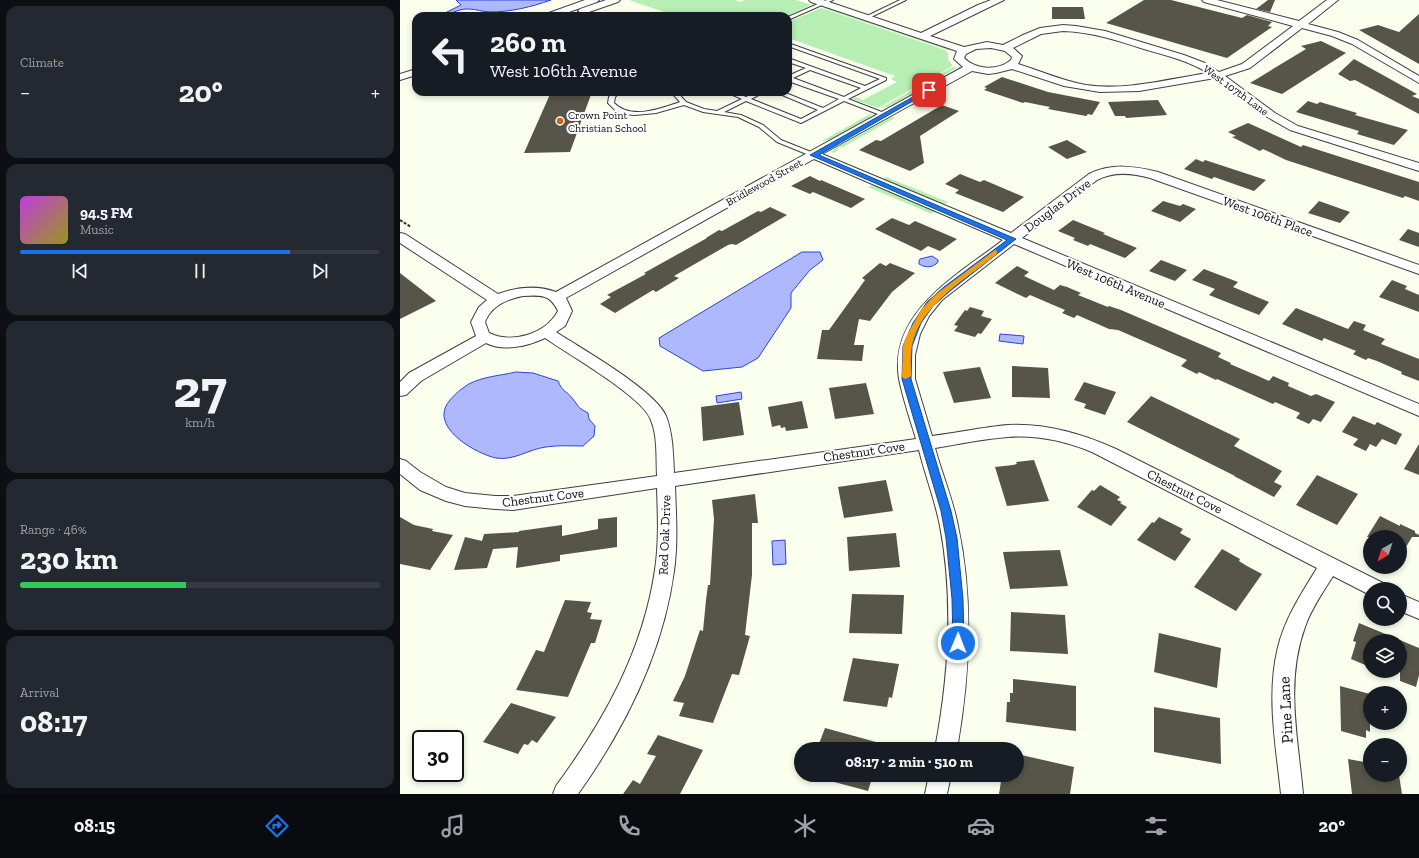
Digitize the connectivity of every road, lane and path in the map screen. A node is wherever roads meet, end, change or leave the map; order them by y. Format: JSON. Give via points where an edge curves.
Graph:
{"nodes":[{"id":1,"x":594,"y":0,"type":"edge"},
{"id":2,"x":615,"y":0,"type":"edge"},
{"id":3,"x":814,"y":0,"type":"edge"},
{"id":4,"x":904,"y":0,"type":"edge"},
{"id":5,"x":999,"y":0,"type":"edge"},
{"id":6,"x":1207,"y":0,"type":"edge"},
{"id":7,"x":1333,"y":0,"type":"edge"},
{"id":8,"x":828,"y":2,"type":"edge"},
{"id":9,"x":560,"y":12,"type":"edge"},
{"id":10,"x":582,"y":12,"type":"edge"},
{"id":11,"x":792,"y":17,"type":"edge"},
{"id":12,"x":867,"y":17,"type":"junction"},
{"id":13,"x":1301,"y":24,"type":"junction"},
{"id":14,"x":922,"y":36,"type":"junction"},
{"id":15,"x":792,"y":45,"type":"edge"},
{"id":16,"x":1005,"y":48,"type":"junction"},
{"id":17,"x":964,"y":50,"type":"junction"},
{"id":18,"x":792,"y":61,"type":"edge"},
{"id":19,"x":412,"y":64,"type":"edge"},
{"id":20,"x":1011,"y":65,"type":"junction"},
{"id":21,"x":971,"y":67,"type":"junction"},
{"id":22,"x":810,"y":68,"type":"junction"},
{"id":23,"x":400,"y":69,"type":"edge"},
{"id":24,"x":412,"y":74,"type":"edge"},
{"id":25,"x":1217,"y":75,"type":"junction"},
{"id":26,"x":792,"y":76,"type":"edge"},
{"id":27,"x":400,"y":78,"type":"edge"},
{"id":28,"x":792,"y":80,"type":"edge"},
{"id":29,"x":1419,"y":80,"type":"edge"},
{"id":30,"x":865,"y":88,"type":"junction"},
{"id":31,"x":613,"y":96,"type":"edge"},
{"id":32,"x":678,"y":96,"type":"edge"},
{"id":33,"x":739,"y":96,"type":"edge"},
{"id":34,"x":752,"y":96,"type":"edge"},
{"id":35,"x":788,"y":96,"type":"edge"},
{"id":36,"x":746,"y":99,"type":"junction"},
{"id":37,"x":844,"y":99,"type":"junction"},
{"id":38,"x":684,"y":103,"type":"junction"},
{"id":39,"x":823,"y":110,"type":"junction"},
{"id":40,"x":719,"y":112,"type":"junction"},
{"id":41,"x":885,"y":115,"type":"junction"},
{"id":42,"x":814,"y":155,"type":"junction"},
{"id":43,"x":1419,"y":168,"type":"edge"},
{"id":44,"x":1114,"y":170,"type":"joint"},
{"id":45,"x":400,"y":220,"type":"edge"},
{"id":46,"x":413,"y":228,"type":"dead end"},
{"id":47,"x":400,"y":237,"type":"edge"},
{"id":48,"x":1012,"y":239,"type":"junction"},
{"id":49,"x":1419,"y":270,"type":"edge"},
{"id":50,"x":557,"y":297,"type":"junction"},
{"id":51,"x":497,"y":300,"type":"junction"},
{"id":52,"x":547,"y":333,"type":"junction"},
{"id":53,"x":485,"y":336,"type":"junction"},
{"id":54,"x":400,"y":391,"type":"edge"},
{"id":55,"x":1419,"y":410,"type":"edge"},
{"id":56,"x":925,"y":442,"type":"junction"},
{"id":57,"x":400,"y":464,"type":"edge"},
{"id":58,"x":665,"y":480,"type":"junction"},
{"id":59,"x":1329,"y":565,"type":"junction"},
{"id":60,"x":1363,"y":582,"type":"edge"},
{"id":61,"x":1407,"y":605,"type":"edge"},
{"id":62,"x":1419,"y":611,"type":"edge"},
{"id":63,"x":947,"y":742,"type":"edge"},
{"id":64,"x":939,"y":782,"type":"edge"},
{"id":65,"x":564,"y":794,"type":"edge"},
{"id":66,"x":936,"y":794,"type":"edge"},
{"id":67,"x":1292,"y":794,"type":"edge"}],
"edges":[{"from":1,"to":9,"type":"street"},
{"from":2,"to":10,"type":"street"},
{"from":3,"to":8,"type":"street"},
{"from":4,"to":12,"type":"lane"},
{"from":5,"to":14,"type":"street"},
{"from":6,"to":13,"type":"street"},
{"from":7,"to":13,"type":"street"},
{"from":8,"to":11,"type":"lane"},
{"from":8,"to":12,"type":"street"},
{"from":12,"to":14,"type":"street"},
{"from":13,"to":25,"type":"street","via":[[1246,66]]},
{"from":13,"to":29,"type":"street","via":[[1349,39]]},
{"from":14,"to":17,"type":"street"},
{"from":15,"to":30,"type":"lane","via":[[884,79]]},
{"from":16,"to":17,"type":"street","via":[[983,45]]},
{"from":16,"to":20,"type":"street","via":[[1017,56]]},
{"from":16,"to":25,"type":"street","name":"West 107th Lane","via":[[1044,30],[1087,30],[1183,57]]},
{"from":17,"to":21,"type":"street","via":[[960,54],[960,59]]},
{"from":18,"to":22,"type":"lane"},
{"from":19,"to":23,"type":"street"},
{"from":20,"to":21,"type":"street","via":[[992,70]]},
{"from":20,"to":25,"type":"street","via":[[1075,85],[1106,89],[1144,87]]},
{"from":21,"to":41,"type":"street","name":"Bridlewood Street"},
{"from":22,"to":26,"type":"lane"},
{"from":22,"to":30,"type":"lane"},
{"from":24,"to":27,"type":"street"},
{"from":25,"to":43,"type":"street","name":"West 107th Lane","via":[[1285,124]]},
{"from":28,"to":37,"type":"lane"},
{"from":30,"to":37,"type":"lane"},
{"from":31,"to":38,"type":"lane","via":[[613,106],[630,113],[660,111]]},
{"from":32,"to":38,"type":"lane"},
{"from":33,"to":36,"type":"lane"},
{"from":34,"to":36,"type":"lane"},
{"from":35,"to":39,"type":"lane"},
{"from":36,"to":39,"type":"lane","via":[[801,121]]},
{"from":36,"to":40,"type":"lane"},
{"from":37,"to":39,"type":"lane"},
{"from":37,"to":41,"type":"lane"},
{"from":38,"to":40,"type":"lane","via":[[703,110]]},
{"from":40,"to":42,"type":"lane","via":[[739,116],[761,126],[779,141]]},
{"from":41,"to":42,"type":"street","name":"Bridlewood Street"},
{"from":42,"to":48,"type":"street","name":"West 106th Avenue"},
{"from":42,"to":50,"type":"street","name":"Bridlewood Street"},
{"from":44,"to":48,"type":"street","name":"Douglas Drive","via":[[1093,178]]},
{"from":44,"to":49,"type":"street","name":"West 106th Place","via":[[1131,170],[1154,175]]},
{"from":45,"to":46,"type":"path"},
{"from":47,"to":51,"type":"street"},
{"from":48,"to":55,"type":"street","name":"West 106th Avenue"},
{"from":48,"to":56,"type":"street","name":"Douglas Drive","via":[[938,297],[924,312],[911,335],[906,355],[907,379]]},
{"from":50,"to":51,"type":"street","via":[[542,292],[529,292],[516,293]]},
{"from":50,"to":52,"type":"street","via":[[563,303],[564,314],[557,326]]},
{"from":51,"to":53,"type":"street","via":[[484,310],[479,318],[479,330]]},
{"from":52,"to":53,"type":"street","via":[[516,342],[498,342]]},
{"from":52,"to":58,"type":"street","name":"Red Oak Drive","via":[[640,394],[653,408],[660,419],[663,432]]},
{"from":53,"to":54,"type":"street","via":[[420,374]]},
{"from":56,"to":58,"type":"street","name":"Chestnut Cove"},
{"from":56,"to":59,"type":"street","name":"Chestnut Cove","via":[[1018,430],[1076,438]]},
{"from":56,"to":63,"type":"street","name":"Douglas Drive","via":[[947,518],[957,582],[957,667]]},
{"from":57,"to":58,"type":"street","name":"Chestnut Cove","via":[[424,484],[440,493],[460,499],[486,502],[513,503]]},
{"from":58,"to":65,"type":"street","name":"Red Oak Drive","via":[[665,569],[650,635],[615,713]]},
{"from":59,"to":60,"type":"street","name":"Chestnut Cove"},
{"from":59,"to":67,"type":"street","name":"Pine Lane","via":[[1301,611],[1284,664],[1282,704]]},
{"from":61,"to":62,"type":"street"},
{"from":64,"to":66,"type":"street"}]}
